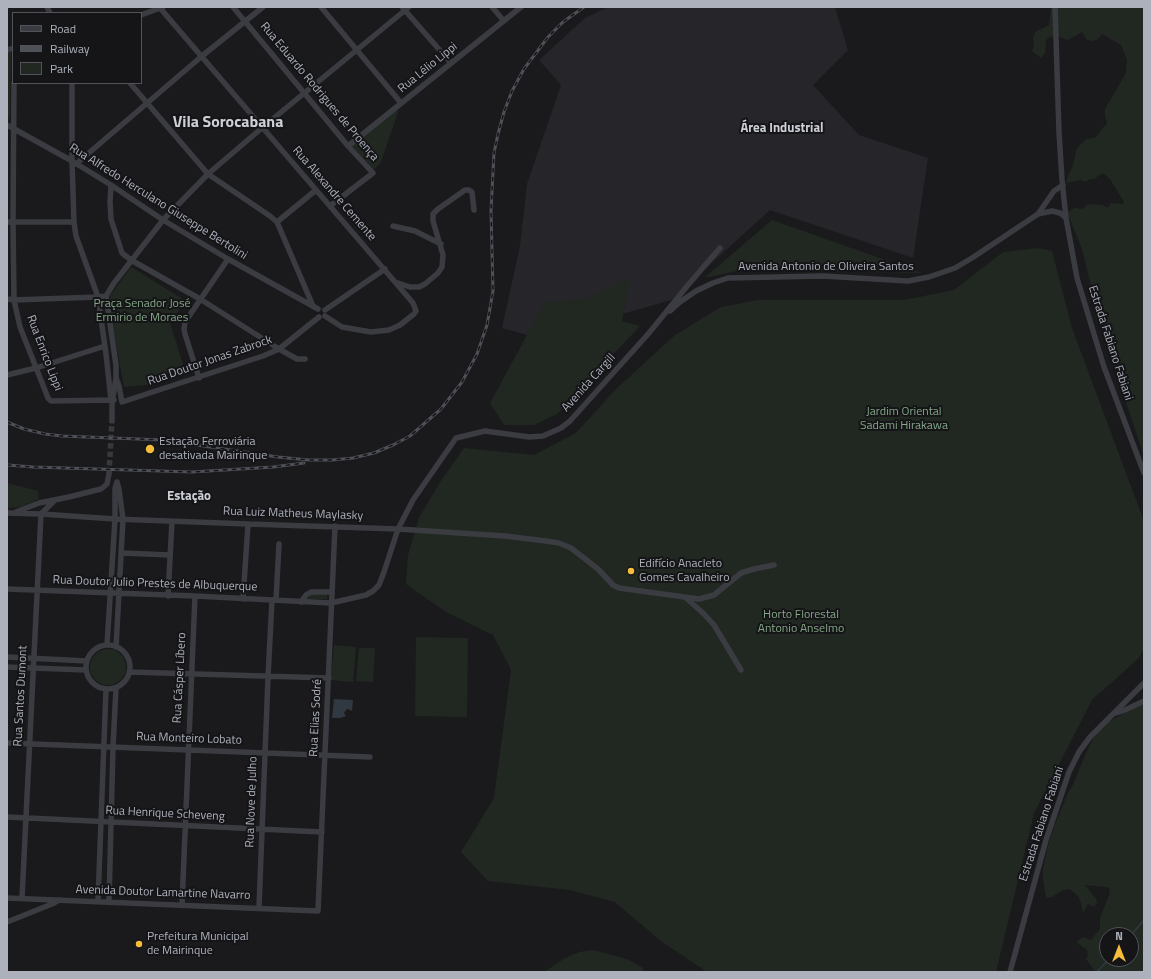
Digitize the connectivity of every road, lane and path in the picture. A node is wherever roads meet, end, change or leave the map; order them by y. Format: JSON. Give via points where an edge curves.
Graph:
{"nodes":[{"id":1,"x":233,"y":7,"type":"edge"},
{"id":2,"x":263,"y":7,"type":"edge"},
{"id":3,"x":321,"y":7,"type":"edge"},
{"id":4,"x":492,"y":7,"type":"edge"},
{"id":5,"x":521,"y":7,"type":"edge"},
{"id":6,"x":1056,"y":7,"type":"edge"},
{"id":7,"x":162,"y":8,"type":"edge"},
{"id":8,"x":405,"y":8,"type":"edge"},
{"id":9,"x":142,"y":15,"type":"edge"},
{"id":10,"x":245,"y":21,"type":"junction"},
{"id":11,"x":504,"y":21,"type":"junction"},
{"id":12,"x":357,"y":50,"type":"junction"},
{"id":13,"x":202,"y":56,"type":"junction"},
{"id":14,"x":451,"y":63,"type":"junction"},
{"id":15,"x":14,"y":84,"type":"edge"},
{"id":16,"x":72,"y":84,"type":"edge"},
{"id":17,"x":131,"y":84,"type":"edge"},
{"id":18,"x":304,"y":92,"type":"junction"},
{"id":19,"x":148,"y":103,"type":"junction"},
{"id":20,"x":401,"y":103,"type":"junction"},
{"id":21,"x":10,"y":126,"type":"edge"},
{"id":22,"x":263,"y":127,"type":"junction"},
{"id":23,"x":348,"y":146,"type":"junction"},
{"id":24,"x":74,"y":162,"type":"junction"},
{"id":25,"x":208,"y":174,"type":"junction"},
{"id":26,"x":111,"y":185,"type":"junction"},
{"id":27,"x":1063,"y":185,"type":"junction"},
{"id":28,"x":316,"y":190,"type":"junction"},
{"id":29,"x":330,"y":206,"type":"junction"},
{"id":30,"x":474,"y":210,"type":"dead end"},
{"id":31,"x":1038,"y":214,"type":"junction"},
{"id":32,"x":1066,"y":218,"type":"junction"},
{"id":33,"x":163,"y":220,"type":"junction"},
{"id":34,"x":10,"y":222,"type":"edge"},
{"id":35,"x":74,"y":222,"type":"junction"},
{"id":36,"x":277,"y":222,"type":"junction"},
{"id":37,"x":393,"y":226,"type":"dead end"},
{"id":38,"x":441,"y":244,"type":"junction"},
{"id":39,"x":720,"y":248,"type":"dead end"},
{"id":40,"x":228,"y":259,"type":"junction"},
{"id":41,"x":131,"y":260,"type":"junction"},
{"id":42,"x":384,"y":270,"type":"junction"},
{"id":43,"x":396,"y":282,"type":"junction"},
{"id":44,"x":106,"y":296,"type":"junction"},
{"id":45,"x":98,"y":297,"type":"junction"},
{"id":46,"x":7,"y":299,"type":"edge"},
{"id":47,"x":200,"y":299,"type":"junction"},
{"id":48,"x":14,"y":300,"type":"junction"},
{"id":49,"x":316,"y":307,"type":"junction"},
{"id":50,"x":323,"y":314,"type":"junction"},
{"id":51,"x":649,"y":334,"type":"junction"},
{"id":52,"x":105,"y":346,"type":"junction"},
{"id":53,"x":279,"y":349,"type":"junction"},
{"id":54,"x":306,"y":359,"type":"dead end"},
{"id":55,"x":36,"y":368,"type":"junction"},
{"id":56,"x":7,"y":375,"type":"edge"},
{"id":57,"x":116,"y":378,"type":"junction"},
{"id":58,"x":199,"y":378,"type":"junction"},
{"id":59,"x":112,"y":401,"type":"junction"},
{"id":60,"x":112,"y":421,"type":"tunnel mouth"},
{"id":61,"x":1144,"y":473,"type":"edge"},
{"id":62,"x":109,"y":474,"type":"tunnel mouth"},
{"id":63,"x":54,"y":501,"type":"junction"},
{"id":64,"x":7,"y":513,"type":"edge"},
{"id":65,"x":14,"y":513,"type":"junction"},
{"id":66,"x":41,"y":514,"type":"junction"},
{"id":67,"x":115,"y":519,"type":"junction"},
{"id":68,"x":123,"y":519,"type":"junction"},
{"id":69,"x":172,"y":521,"type":"junction"},
{"id":70,"x":248,"y":524,"type":"junction"},
{"id":71,"x":335,"y":526,"type":"junction"},
{"id":72,"x":398,"y":529,"type":"junction"},
{"id":73,"x":279,"y":544,"type":"dead end"},
{"id":74,"x":122,"y":553,"type":"junction"},
{"id":75,"x":170,"y":555,"type":"junction"},
{"id":76,"x":774,"y":565,"type":"dead end"},
{"id":77,"x":7,"y":589,"type":"edge"},
{"id":78,"x":37,"y":590,"type":"junction"},
{"id":79,"x":331,"y":592,"type":"junction"},
{"id":80,"x":111,"y":593,"type":"junction"},
{"id":81,"x":120,"y":594,"type":"junction"},
{"id":82,"x":168,"y":596,"type":"junction"},
{"id":83,"x":195,"y":596,"type":"junction"},
{"id":84,"x":686,"y":598,"type":"junction"},
{"id":85,"x":243,"y":599,"type":"junction"},
{"id":86,"x":274,"y":600,"type":"junction"},
{"id":87,"x":301,"y":602,"type":"junction"},
{"id":88,"x":331,"y":604,"type":"junction"},
{"id":89,"x":108,"y":645,"type":"junction"},
{"id":90,"x":116,"y":647,"type":"junction"},
{"id":91,"x":7,"y":658,"type":"edge"},
{"id":92,"x":34,"y":659,"type":"junction"},
{"id":93,"x":87,"y":661,"type":"junction"},
{"id":94,"x":7,"y":668,"type":"edge"},
{"id":95,"x":33,"y":668,"type":"junction"},
{"id":96,"x":86,"y":670,"type":"junction"},
{"id":97,"x":741,"y":670,"type":"dead end"},
{"id":98,"x":129,"y":672,"type":"junction"},
{"id":99,"x":192,"y":674,"type":"junction"},
{"id":100,"x":268,"y":677,"type":"junction"},
{"id":101,"x":329,"y":678,"type":"junction"},
{"id":102,"x":1144,"y":683,"type":"edge"},
{"id":103,"x":116,"y":688,"type":"junction"},
{"id":104,"x":106,"y":689,"type":"junction"},
{"id":105,"x":1144,"y":701,"type":"edge"},
{"id":106,"x":1112,"y":714,"type":"junction"},
{"id":107,"x":7,"y":743,"type":"edge"},
{"id":108,"x":30,"y":744,"type":"junction"},
{"id":109,"x":104,"y":747,"type":"junction"},
{"id":110,"x":113,"y":747,"type":"junction"},
{"id":111,"x":188,"y":750,"type":"junction"},
{"id":112,"x":265,"y":752,"type":"junction"},
{"id":113,"x":325,"y":755,"type":"junction"},
{"id":114,"x":370,"y":757,"type":"dead end"},
{"id":115,"x":7,"y":818,"type":"edge"},
{"id":116,"x":26,"y":818,"type":"junction"},
{"id":117,"x":101,"y":821,"type":"junction"},
{"id":118,"x":111,"y":822,"type":"junction"},
{"id":119,"x":184,"y":826,"type":"junction"},
{"id":120,"x":262,"y":830,"type":"junction"},
{"id":121,"x":322,"y":832,"type":"junction"},
{"id":122,"x":7,"y":898,"type":"edge"},
{"id":123,"x":22,"y":898,"type":"junction"},
{"id":124,"x":59,"y":900,"type":"junction"},
{"id":125,"x":98,"y":901,"type":"junction"},
{"id":126,"x":109,"y":902,"type":"junction"},
{"id":127,"x":182,"y":905,"type":"junction"},
{"id":128,"x":259,"y":908,"type":"junction"},
{"id":129,"x":318,"y":911,"type":"joint"},
{"id":130,"x":7,"y":922,"type":"edge"},
{"id":131,"x":1010,"y":972,"type":"edge"}],
"edges":[{"from":1,"to":10,"type":"street","name":"Rua Eduardo Rodrigues de Proença"},
{"from":2,"to":10,"type":"street"},
{"from":3,"to":12,"type":"street"},
{"from":4,"to":11,"type":"street"},
{"from":5,"to":11,"type":"street","name":"Rua Lélio Lippi"},
{"from":6,"to":27,"type":"street"},
{"from":7,"to":9,"type":"street"},
{"from":7,"to":13,"type":"street","name":"Rua Alexandre Cemente"},
{"from":8,"to":12,"type":"street"},
{"from":8,"to":14,"type":"street"},
{"from":10,"to":13,"type":"street"},
{"from":10,"to":18,"type":"street","name":"Rua Eduardo Rodrigues de Proença"},
{"from":11,"to":14,"type":"street","name":"Rua Lélio Lippi"},
{"from":12,"to":18,"type":"street"},
{"from":12,"to":20,"type":"street"},
{"from":13,"to":19,"type":"street"},
{"from":13,"to":22,"type":"street","name":"Rua Alexandre Cemente"},
{"from":14,"to":20,"type":"street","name":"Rua Lélio Lippi"},
{"from":15,"to":21,"type":"street","name":"Rua Enrico Lippi"},
{"from":16,"to":24,"type":"street"},
{"from":17,"to":19,"type":"street"},
{"from":18,"to":22,"type":"street"},
{"from":18,"to":23,"type":"street","name":"Rua Eduardo Rodrigues de Proença"},
{"from":19,"to":24,"type":"street"},
{"from":19,"to":25,"type":"street"},
{"from":20,"to":23,"type":"street","name":"Rua Lélio Lippi"},
{"from":21,"to":24,"type":"street","name":"Rua Alfredo Herculano Giuseppe Bertolini"},
{"from":21,"to":34,"type":"street","name":"Rua Enrico Lippi"},
{"from":22,"to":25,"type":"street"},
{"from":22,"to":28,"type":"street","name":"Rua Alexandre Cemente"},
{"from":23,"to":29,"type":"street","name":"Rua Eduardo Rodrigues de Proença","via":[[374,172]]},
{"from":24,"to":26,"type":"street","name":"Rua Alfredo Herculano Giuseppe Bertolini"},
{"from":24,"to":35,"type":"street"},
{"from":25,"to":33,"type":"street"},
{"from":25,"to":36,"type":"street"},
{"from":26,"to":33,"type":"street","name":"Rua Alfredo Herculano Giuseppe Bertolini"},
{"from":26,"to":41,"type":"street","via":[[111,219],[122,253]]},
{"from":27,"to":31,"type":"street","name":"Avenida Antonio de Oliveira Santos","via":[[1054,191]]},
{"from":27,"to":32,"type":"street"},
{"from":28,"to":29,"type":"street","name":"Rua Alexandre Cemente"},
{"from":28,"to":36,"type":"street"},
{"from":29,"to":42,"type":"street","name":"Rua Alexandre Cemente"},
{"from":30,"to":38,"type":"street","via":[[472,192],[465,190],[433,214]]},
{"from":31,"to":32,"type":"street","via":[[1052,211]]},
{"from":31,"to":51,"type":"street","name":"Avenida Antonio de Oliveira Santos","via":[[955,268],[929,278],[908,281],[823,276],[728,278],[696,291],[680,302]]},
{"from":32,"to":61,"type":"street","name":"Estrada Fabiano Fabiani","via":[[1077,278],[1091,327]]},
{"from":33,"to":40,"type":"street","name":"Rua Alfredo Herculano Giuseppe Bertolini"},
{"from":33,"to":41,"type":"street"},
{"from":34,"to":35,"type":"street"},
{"from":34,"to":48,"type":"street","name":"Rua Enrico Lippi"},
{"from":35,"to":45,"type":"street","via":[[76,236]]},
{"from":36,"to":49,"type":"street"},
{"from":37,"to":38,"type":"street","via":[[415,231]]},
{"from":38,"to":43,"type":"street","via":[[442,267],[426,284],[410,287]]},
{"from":39,"to":51,"type":"street","name":"Avenida Cargill"},
{"from":40,"to":47,"type":"street"},
{"from":40,"to":49,"type":"street","name":"Rua Alfredo Herculano Giuseppe Bertolini"},
{"from":41,"to":44,"type":"street"},
{"from":41,"to":47,"type":"street"},
{"from":42,"to":43,"type":"street","name":"Rua Alexandre Cemente"},
{"from":42,"to":50,"type":"street","name":"Rua Doutor Jonas Zabrock"},
{"from":43,"to":50,"type":"street","name":"Rua Alexandre Cemente","via":[[413,303],[416,311],[400,325],[389,330],[371,332],[342,328]]},
{"from":44,"to":45,"type":"street"},
{"from":44,"to":57,"type":"street"},
{"from":45,"to":48,"type":"street"},
{"from":45,"to":52,"type":"street"},
{"from":46,"to":48,"type":"street"},
{"from":47,"to":53,"type":"street"},
{"from":47,"to":58,"type":"street","via":[[185,322],[184,329]]},
{"from":48,"to":55,"type":"street","name":"Rua Enrico Lippi","via":[[20,327]]},
{"from":49,"to":50,"type":"street","via":[[321,308]]},
{"from":50,"to":53,"type":"street","name":"Rua Doutor Jonas Zabrock"},
{"from":51,"to":72,"type":"street","name":"Avenida Cargill","via":[[570,422],[561,428],[543,436],[529,437],[485,431],[456,438],[413,500]]},
{"from":52,"to":55,"type":"street"},
{"from":52,"to":59,"type":"street"},
{"from":53,"to":54,"type":"street","via":[[297,359]]},
{"from":53,"to":58,"type":"street","name":"Rua Doutor Jonas Zabrock"},
{"from":55,"to":56,"type":"street"},
{"from":55,"to":59,"type":"street","name":"Rua Enrico Lippi","via":[[48,398],[52,401]]},
{"from":57,"to":58,"type":"street","name":"Rua Doutor Jonas Zabrock","via":[[122,402]]},
{"from":57,"to":59,"type":"street"},
{"from":59,"to":60,"type":"street"},
{"from":62,"to":63,"type":"street","via":[[107,484],[101,489]]},
{"from":63,"to":65,"type":"street"},
{"from":63,"to":66,"type":"street"},
{"from":64,"to":65,"type":"street","name":"Rua Luiz Matheus Maylasky"},
{"from":65,"to":66,"type":"street","name":"Rua Luiz Matheus Maylasky"},
{"from":66,"to":67,"type":"street","name":"Rua Luiz Matheus Maylasky"},
{"from":66,"to":78,"type":"street","name":"Rua Santos Dumont"},
{"from":67,"to":68,"type":"street","name":"Rua Luiz Matheus Maylasky"},
{"from":67,"to":68,"type":"street","via":[[117,482]]},
{"from":67,"to":80,"type":"street"},
{"from":68,"to":69,"type":"street","name":"Rua Luiz Matheus Maylasky"},
{"from":68,"to":74,"type":"street"},
{"from":69,"to":70,"type":"street","name":"Rua Luiz Matheus Maylasky"},
{"from":69,"to":75,"type":"street"},
{"from":70,"to":71,"type":"street","name":"Rua Luiz Matheus Maylasky"},
{"from":70,"to":85,"type":"street"},
{"from":71,"to":72,"type":"street","name":"Rua Luiz Matheus Maylasky"},
{"from":71,"to":79,"type":"street","name":"Rua Elias Sodré"},
{"from":72,"to":84,"type":"street","name":"Rua Luiz Matheus Maylasky","via":[[505,536],[559,543],[571,548],[619,588]]},
{"from":72,"to":88,"type":"street","name":"Avenida Cargill","via":[[379,585],[366,594]]},
{"from":73,"to":86,"type":"street","name":"Rua Nove de Julho"},
{"from":74,"to":75,"type":"street"},
{"from":74,"to":81,"type":"street"},
{"from":75,"to":82,"type":"street"},
{"from":76,"to":84,"type":"street","name":"Rua Luiz Matheus Maylasky","via":[[741,573],[707,598]]},
{"from":77,"to":78,"type":"street","name":"Rua Doutor Julio Prestes de Albuquerque"},
{"from":78,"to":80,"type":"street","name":"Rua Doutor Julio Prestes de Albuquerque"},
{"from":78,"to":92,"type":"street","name":"Rua Santos Dumont"},
{"from":79,"to":87,"type":"street","via":[[310,592]]},
{"from":79,"to":88,"type":"street","name":"Rua Elias Sodré"},
{"from":80,"to":81,"type":"street","name":"Rua Doutor Julio Prestes de Albuquerque"},
{"from":80,"to":89,"type":"street"},
{"from":81,"to":82,"type":"street","name":"Rua Doutor Julio Prestes de Albuquerque"},
{"from":81,"to":90,"type":"street"},
{"from":82,"to":83,"type":"street","name":"Rua Doutor Julio Prestes de Albuquerque"},
{"from":83,"to":85,"type":"street","name":"Rua Doutor Julio Prestes de Albuquerque"},
{"from":83,"to":99,"type":"street","name":"Rua Cásper Líbero"},
{"from":84,"to":97,"type":"street","via":[[714,625]]},
{"from":85,"to":86,"type":"street","name":"Rua Doutor Julio Prestes de Albuquerque"},
{"from":86,"to":87,"type":"street","name":"Rua Doutor Julio Prestes de Albuquerque"},
{"from":86,"to":100,"type":"street","name":"Rua Nove de Julho"},
{"from":87,"to":88,"type":"street","name":"Rua Doutor Julio Prestes de Albuquerque"},
{"from":88,"to":101,"type":"street","name":"Rua Elias Sodré"},
{"from":89,"to":90,"type":"street"},
{"from":89,"to":93,"type":"street","via":[[95,650]]},
{"from":90,"to":98,"type":"street","via":[[126,654]]},
{"from":91,"to":92,"type":"street"},
{"from":92,"to":93,"type":"street"},
{"from":92,"to":95,"type":"street","name":"Rua Santos Dumont"},
{"from":93,"to":96,"type":"street"},
{"from":94,"to":95,"type":"street"},
{"from":95,"to":96,"type":"street"},
{"from":95,"to":108,"type":"street","name":"Rua Santos Dumont"},
{"from":96,"to":104,"type":"street","via":[[93,684]]},
{"from":98,"to":99,"type":"street"},
{"from":98,"to":103,"type":"street","via":[[122,684]]},
{"from":99,"to":100,"type":"street"},
{"from":99,"to":111,"type":"street","name":"Rua Cásper Líbero"},
{"from":100,"to":101,"type":"street"},
{"from":100,"to":112,"type":"street","name":"Rua Nove de Julho"},
{"from":101,"to":113,"type":"street","name":"Rua Elias Sodré"},
{"from":102,"to":106,"type":"street","name":"Estrada Fabiano Fabiani"},
{"from":103,"to":104,"type":"street"},
{"from":103,"to":110,"type":"street"},
{"from":104,"to":109,"type":"street"},
{"from":105,"to":106,"type":"street"},
{"from":106,"to":131,"type":"street","name":"Estrada Fabiano Fabiani","via":[[1079,752],[1070,772],[1046,840]]},
{"from":107,"to":108,"type":"street","name":"Rua Monteiro Lobato"},
{"from":108,"to":109,"type":"street","name":"Rua Monteiro Lobato"},
{"from":108,"to":116,"type":"street","name":"Rua Santos Dumont"},
{"from":109,"to":110,"type":"street","name":"Rua Monteiro Lobato"},
{"from":109,"to":117,"type":"street"},
{"from":110,"to":111,"type":"street","name":"Rua Monteiro Lobato"},
{"from":110,"to":118,"type":"street"},
{"from":111,"to":112,"type":"street","name":"Rua Monteiro Lobato"},
{"from":111,"to":119,"type":"street","name":"Rua Cásper Líbero"},
{"from":112,"to":113,"type":"street","name":"Rua Monteiro Lobato"},
{"from":112,"to":120,"type":"street","name":"Rua Nove de Julho"},
{"from":113,"to":114,"type":"street","name":"Rua Monteiro Lobato"},
{"from":113,"to":121,"type":"street","name":"Rua Elias Sodré"},
{"from":115,"to":116,"type":"street","name":"Rua Henrique Scheveng"},
{"from":116,"to":117,"type":"street","name":"Rua Henrique Scheveng"},
{"from":116,"to":123,"type":"street","name":"Rua Santos Dumont"},
{"from":117,"to":118,"type":"street","name":"Rua Henrique Scheveng"},
{"from":117,"to":125,"type":"street"},
{"from":118,"to":119,"type":"street","name":"Rua Henrique Scheveng"},
{"from":118,"to":126,"type":"street"},
{"from":119,"to":120,"type":"street","name":"Rua Henrique Scheveng"},
{"from":119,"to":127,"type":"street","name":"Rua Cásper Líbero"},
{"from":120,"to":121,"type":"street","name":"Rua Henrique Scheveng"},
{"from":120,"to":128,"type":"street","name":"Rua Nove de Julho"},
{"from":121,"to":129,"type":"street","name":"Rua Elias Sodré"},
{"from":122,"to":123,"type":"street","name":"Avenida Doutor Lamartine Navarro"},
{"from":123,"to":124,"type":"street","name":"Avenida Doutor Lamartine Navarro"},
{"from":124,"to":125,"type":"street","name":"Avenida Doutor Lamartine Navarro"},
{"from":124,"to":130,"type":"street"},
{"from":125,"to":126,"type":"street","name":"Avenida Doutor Lamartine Navarro"},
{"from":126,"to":127,"type":"street","name":"Avenida Doutor Lamartine Navarro"},
{"from":127,"to":128,"type":"street","name":"Avenida Doutor Lamartine Navarro"},
{"from":128,"to":129,"type":"street","name":"Avenida Doutor Lamartine Navarro"}]}
